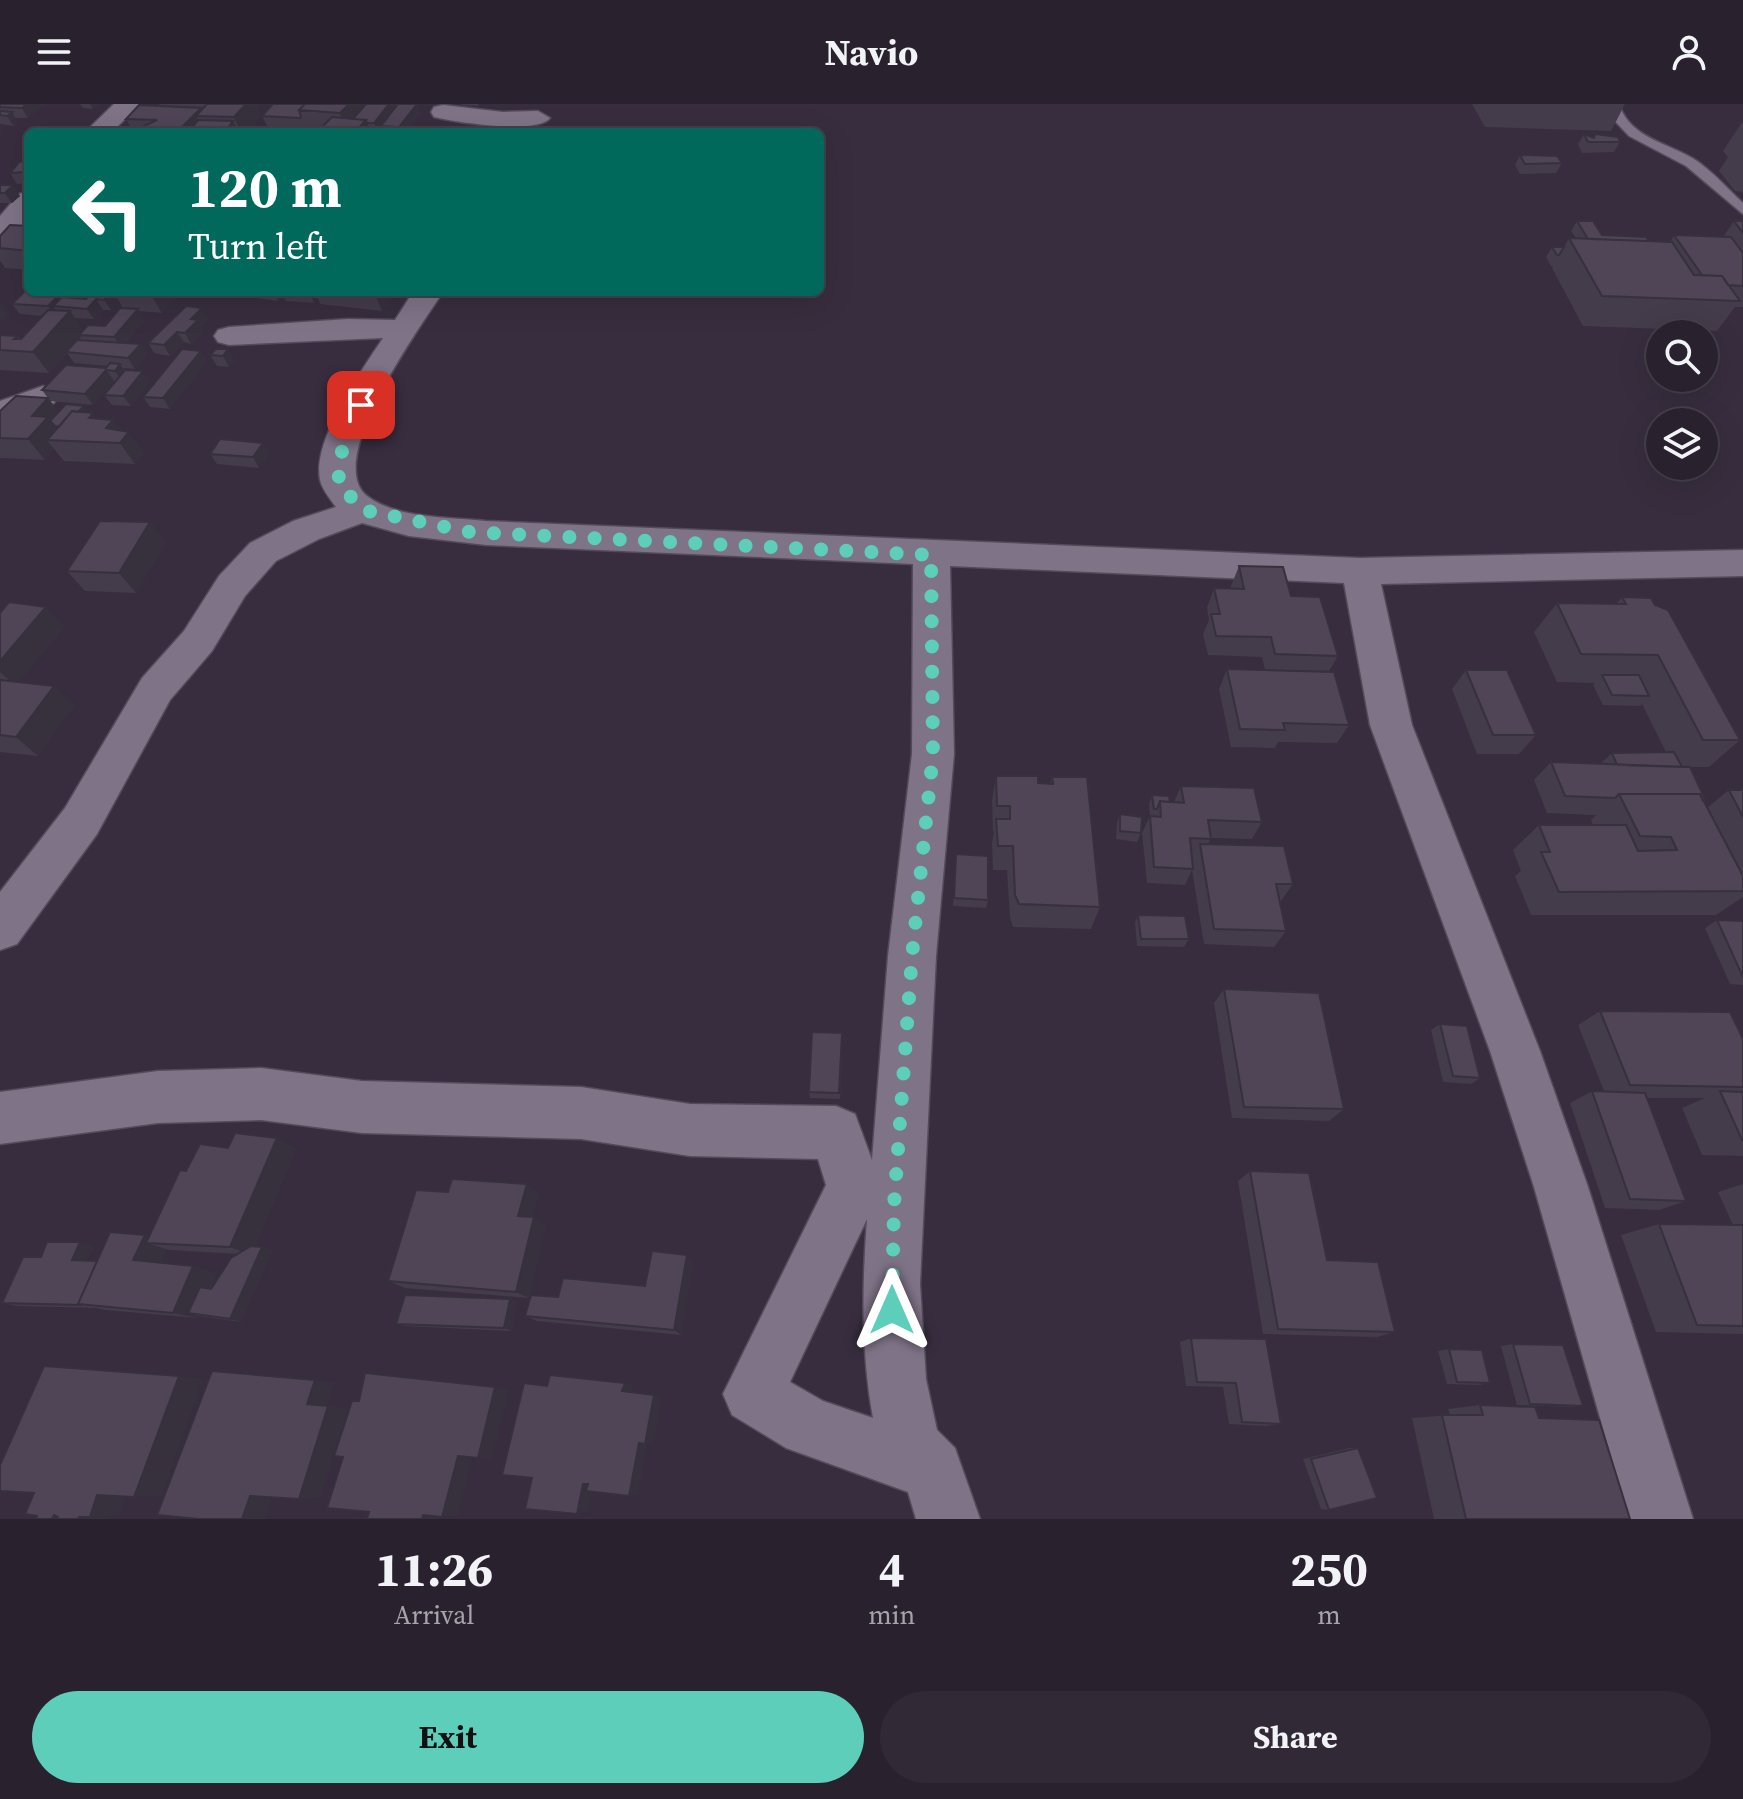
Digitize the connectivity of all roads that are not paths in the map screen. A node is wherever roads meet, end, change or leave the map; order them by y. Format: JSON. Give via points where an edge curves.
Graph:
{"nodes":[{"id":1,"x":128,"y":104,"type":"edge"},
{"id":2,"x":1613,"y":104,"type":"edge"},
{"id":3,"x":443,"y":112,"type":"dead end"},
{"id":4,"x":538,"y":118,"type":"edge"},
{"id":5,"x":101,"y":128,"type":"edge"},
{"id":6,"x":24,"y":205,"type":"edge"},
{"id":7,"x":1743,"y":210,"type":"edge"},
{"id":8,"x":0,"y":233,"type":"edge"},
{"id":9,"x":426,"y":296,"type":"edge"},
{"id":10,"x":405,"y":329,"type":"junction"},
{"id":11,"x":229,"y":336,"type":"dead end"},
{"id":12,"x":43,"y":396,"type":"edge"},
{"id":13,"x":0,"y":412,"type":"edge"},
{"id":14,"x":363,"y":510,"type":"junction"},
{"id":15,"x":931,"y":555,"type":"junction"},
{"id":16,"x":1743,"y":563,"type":"edge"},
{"id":17,"x":1360,"y":571,"type":"junction"},
{"id":18,"x":0,"y":929,"type":"edge"},
{"id":19,"x":0,"y":1118,"type":"edge"},
{"id":20,"x":941,"y":1495,"type":"edge"},
{"id":21,"x":1661,"y":1519,"type":"edge"}],
"edges":[{"from":1,"to":5,"type":"street"},
{"from":2,"to":7,"type":"lane","via":[[1634,132],[1688,161]]},
{"from":3,"to":4,"type":"street"},
{"from":6,"to":8,"type":"street"},
{"from":9,"to":10,"type":"street"},
{"from":10,"to":11,"type":"street"},
{"from":10,"to":14,"type":"street","via":[[370,385],[337,472],[340,488]]},
{"from":12,"to":13,"type":"street"},
{"from":14,"to":15,"type":"street","via":[[486,533]]},
{"from":14,"to":18,"type":"street","via":[[263,552],[232,586],[198,641],[156,689],[81,821]]},
{"from":15,"to":17,"type":"street"},
{"from":15,"to":20,"type":"street","via":[[933,754],[912,956],[891,1284],[896,1379],[909,1447]]},
{"from":16,"to":17,"type":"street"},
{"from":17,"to":21,"type":"street","via":[[1395,739],[1520,1066]]},
{"from":19,"to":20,"type":"street","via":[[158,1097],[261,1094],[362,1107],[581,1113],[690,1130],[836,1133],[854,1187],[753,1394]]}]}
